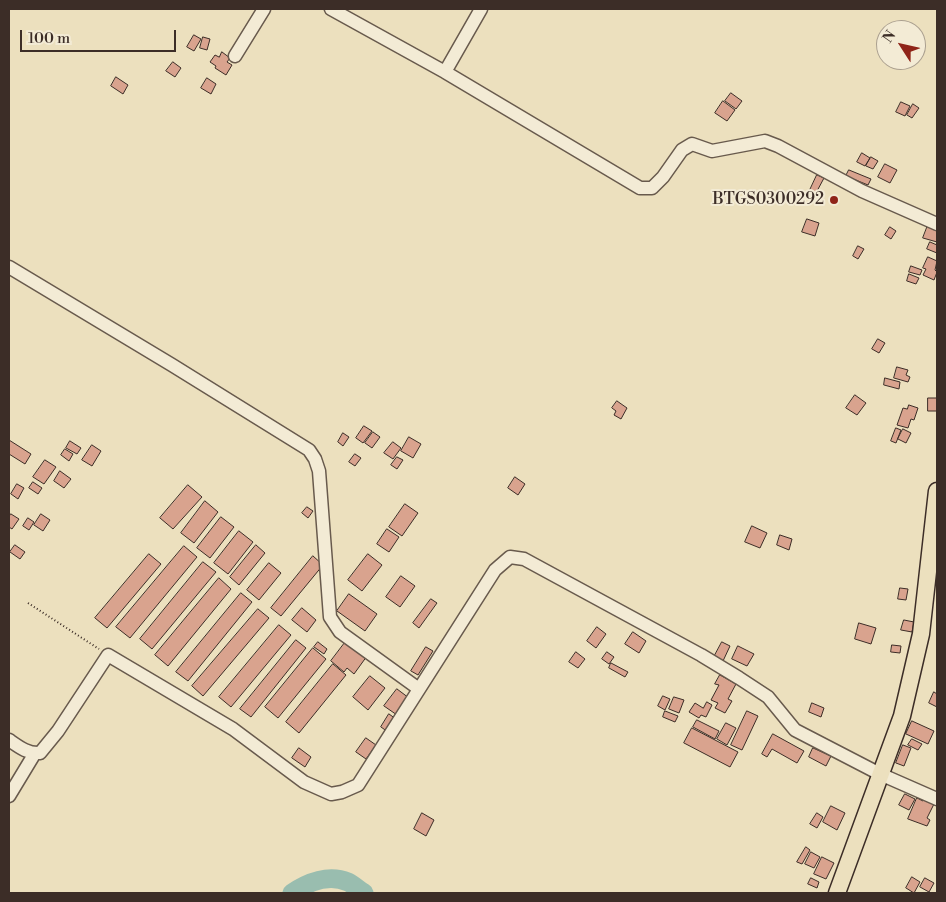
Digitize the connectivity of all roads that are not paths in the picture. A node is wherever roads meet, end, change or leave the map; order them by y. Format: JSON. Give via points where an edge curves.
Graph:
{"nodes":[{"id":1,"x":264,"y":9,"type":"edge"},
{"id":2,"x":331,"y":9,"type":"edge"},
{"id":3,"x":481,"y":9,"type":"edge"},
{"id":4,"x":234,"y":56,"type":"dead end"},
{"id":5,"x":445,"y":72,"type":"junction"},
{"id":6,"x":937,"y":224,"type":"edge"},
{"id":7,"x":9,"y":267,"type":"edge"},
{"id":8,"x":937,"y":491,"type":"edge"},
{"id":9,"x":419,"y":688,"type":"junction"},
{"id":10,"x":9,"y":740,"type":"edge"},
{"id":11,"x":35,"y":753,"type":"junction"},
{"id":12,"x":880,"y":774,"type":"junction"},
{"id":13,"x":9,"y":796,"type":"edge"},
{"id":14,"x":937,"y":798,"type":"edge"},
{"id":15,"x":838,"y":893,"type":"edge"}],
"edges":[{"from":1,"to":4,"type":"street"},
{"from":2,"to":5,"type":"street"},
{"from":3,"to":5,"type":"street"},
{"from":5,"to":6,"type":"street","via":[[640,188],[652,188],[664,177],[682,150],[692,144],[712,151],[765,141],[862,191]]},
{"from":7,"to":9,"type":"street","via":[[309,450],[319,471],[330,617],[340,632]]},
{"from":8,"to":12,"type":"main road","via":[[921,634],[902,716]]},
{"from":9,"to":11,"type":"street","via":[[358,784],[331,794],[304,782],[233,729],[108,655],[58,731],[40,753]]},
{"from":9,"to":12,"type":"street","via":[[495,570],[510,557],[524,559],[701,655],[768,697],[795,730]]},
{"from":10,"to":11,"type":"street","via":[[23,750]]},
{"from":11,"to":13,"type":"street"},
{"from":12,"to":14,"type":"street"},
{"from":12,"to":15,"type":"main road"}]}
